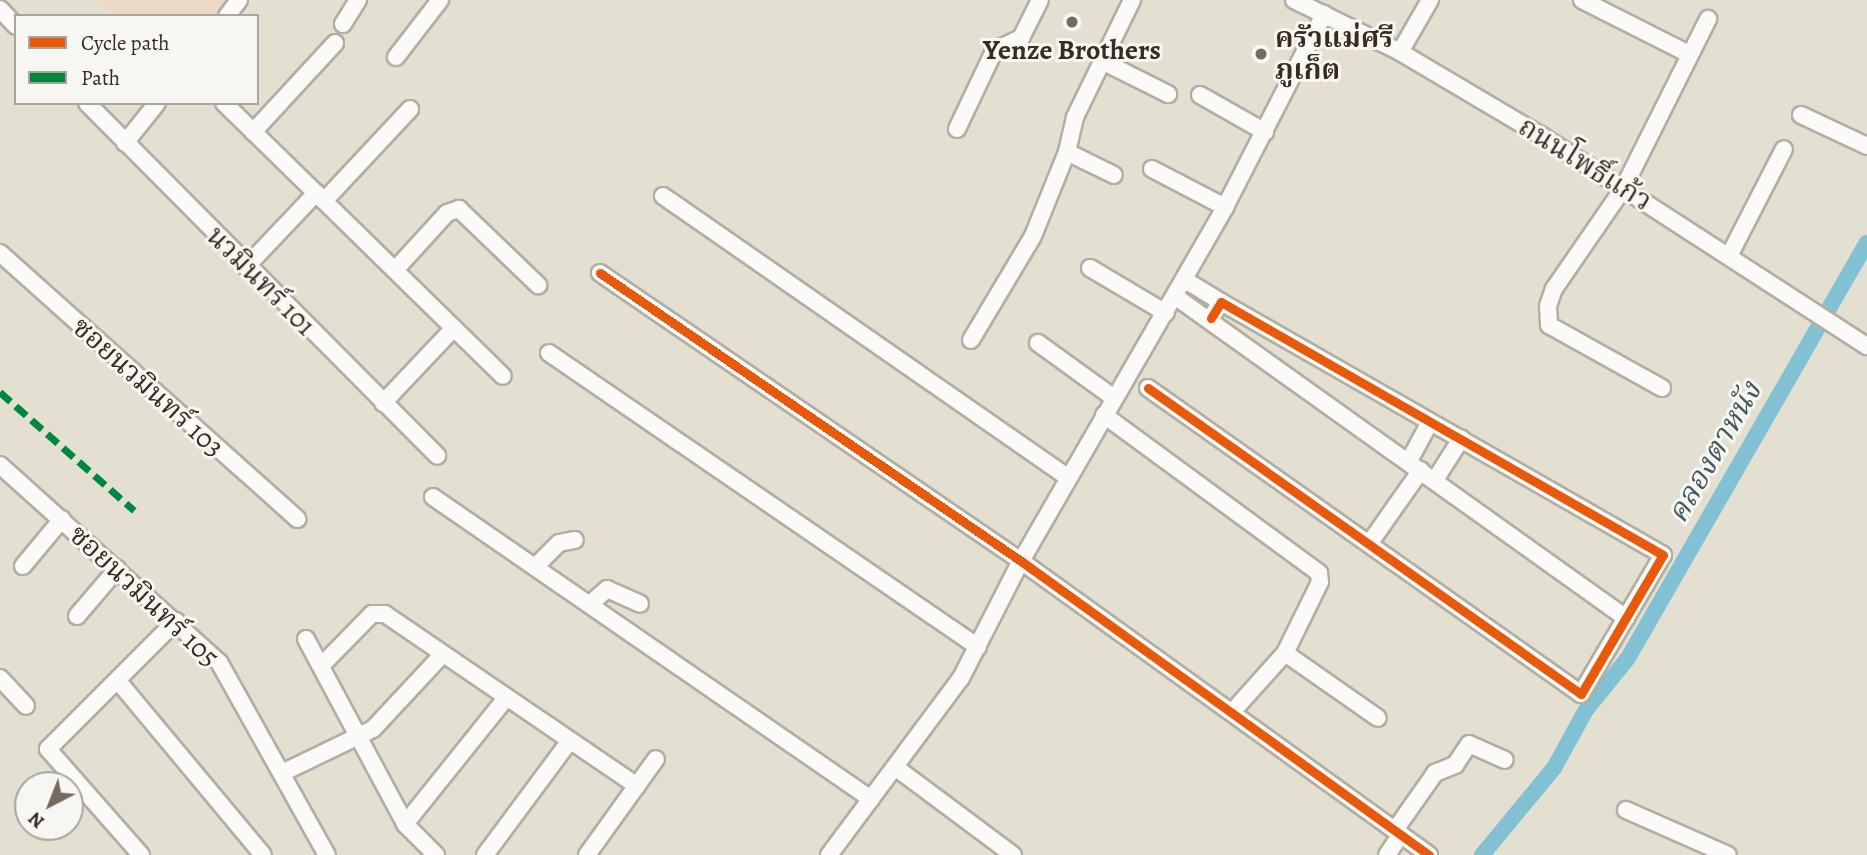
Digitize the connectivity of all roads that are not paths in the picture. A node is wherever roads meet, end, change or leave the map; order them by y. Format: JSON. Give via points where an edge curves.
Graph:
{"nodes":[{"id":1,"x":358,"y":0,"type":"edge"},
{"id":2,"x":1040,"y":0,"type":"edge"},
{"id":3,"x":1132,"y":0,"type":"edge"},
{"id":4,"x":1294,"y":0,"type":"edge"},
{"id":5,"x":1430,"y":0,"type":"edge"},
{"id":6,"x":1582,"y":0,"type":"edge"},
{"id":7,"x":432,"y":3,"type":"edge"},
{"id":8,"x":0,"y":9,"type":"edge"},
{"id":9,"x":1324,"y":14,"type":"junction"},
{"id":10,"x":1707,"y":19,"type":"dead end"},
{"id":11,"x":14,"y":24,"type":"edge"},
{"id":12,"x":343,"y":24,"type":"dead end"},
{"id":13,"x":335,"y":43,"type":"dead end"},
{"id":14,"x":1400,"y":52,"type":"junction"},
{"id":15,"x":1689,"y":54,"type":"junction"},
{"id":16,"x":396,"y":57,"type":"dead end"},
{"id":17,"x":1102,"y":61,"type":"junction"},
{"id":18,"x":1168,"y":94,"type":"dead end"},
{"id":19,"x":1200,"y":95,"type":"dead end"},
{"id":20,"x":89,"y":105,"type":"edge"},
{"id":21,"x":155,"y":105,"type":"edge"},
{"id":22,"x":226,"y":105,"type":"edge"},
{"id":23,"x":410,"y":109,"type":"dead end"},
{"id":24,"x":1801,"y":116,"type":"dead end"},
{"id":25,"x":957,"y":129,"type":"dead end"},
{"id":26,"x":253,"y":132,"type":"junction"},
{"id":27,"x":1265,"y":132,"type":"junction"},
{"id":28,"x":125,"y":144,"type":"junction"},
{"id":29,"x":1867,"y":146,"type":"edge"},
{"id":30,"x":1784,"y":149,"type":"dead end"},
{"id":31,"x":1068,"y":152,"type":"junction"},
{"id":32,"x":1152,"y":169,"type":"dead end"},
{"id":33,"x":1114,"y":175,"type":"dead end"},
{"id":34,"x":1623,"y":187,"type":"junction"},
{"id":35,"x":663,"y":196,"type":"dead end"},
{"id":36,"x":320,"y":197,"type":"junction"},
{"id":37,"x":1226,"y":207,"type":"junction"},
{"id":38,"x":0,"y":253,"type":"edge"},
{"id":39,"x":1729,"y":256,"type":"junction"},
{"id":40,"x":246,"y":267,"type":"junction"},
{"id":41,"x":1090,"y":268,"type":"dead end"},
{"id":42,"x":395,"y":270,"type":"junction"},
{"id":43,"x":600,"y":272,"type":"dead end"},
{"id":44,"x":1185,"y":279,"type":"junction"},
{"id":45,"x":538,"y":285,"type":"dead end"},
{"id":46,"x":1176,"y":297,"type":"junction"},
{"id":47,"x":1221,"y":302,"type":"junction"},
{"id":48,"x":1166,"y":313,"type":"junction"},
{"id":49,"x":1211,"y":318,"type":"junction"},
{"id":50,"x":454,"y":328,"type":"junction"},
{"id":51,"x":1283,"y":338,"type":"junction"},
{"id":52,"x":971,"y":340,"type":"dead end"},
{"id":53,"x":1038,"y":343,"type":"dead end"},
{"id":54,"x":1867,"y":346,"type":"edge"},
{"id":55,"x":549,"y":353,"type":"dead end"},
{"id":56,"x":1269,"y":360,"type":"junction"},
{"id":57,"x":503,"y":376,"type":"dead end"},
{"id":58,"x":1148,"y":388,"type":"dead end"},
{"id":59,"x":1661,"y":388,"type":"dead end"},
{"id":60,"x":1114,"y":398,"type":"junction"},
{"id":61,"x":383,"y":403,"type":"junction"},
{"id":62,"x":1104,"y":415,"type":"junction"},
{"id":63,"x":1430,"y":422,"type":"junction"},
{"id":64,"x":1461,"y":439,"type":"junction"},
{"id":65,"x":436,"y":456,"type":"dead end"},
{"id":66,"x":1415,"y":466,"type":"junction"},
{"id":67,"x":3,"y":472,"type":"edge"},
{"id":68,"x":1068,"y":477,"type":"junction"},
{"id":69,"x":1435,"y":480,"type":"junction"},
{"id":70,"x":433,"y":497,"type":"dead end"},
{"id":71,"x":62,"y":519,"type":"junction"},
{"id":72,"x":297,"y":519,"type":"dead end"},
{"id":73,"x":575,"y":540,"type":"dead end"},
{"id":74,"x":1369,"y":544,"type":"junction"},
{"id":75,"x":1021,"y":561,"type":"junction"},
{"id":76,"x":23,"y":566,"type":"dead end"},
{"id":77,"x":535,"y":567,"type":"junction"},
{"id":78,"x":117,"y":569,"type":"junction"},
{"id":79,"x":590,"y":604,"type":"junction"},
{"id":80,"x":640,"y":604,"type":"dead end"},
{"id":81,"x":77,"y":617,"type":"dead end"},
{"id":82,"x":1626,"y":618,"type":"junction"},
{"id":83,"x":176,"y":621,"type":"junction"},
{"id":84,"x":306,"y":639,"type":"dead end"},
{"id":85,"x":978,"y":647,"type":"junction"},
{"id":86,"x":1285,"y":653,"type":"junction"},
{"id":87,"x":441,"y":656,"type":"junction"},
{"id":88,"x":322,"y":664,"type":"junction"},
{"id":89,"x":0,"y":678,"type":"edge"},
{"id":90,"x":118,"y":681,"type":"junction"},
{"id":91,"x":505,"y":699,"type":"junction"},
{"id":92,"x":26,"y":706,"type":"dead end"},
{"id":93,"x":1233,"y":711,"type":"junction"},
{"id":94,"x":1378,"y":718,"type":"dead end"},
{"id":95,"x":361,"y":737,"type":"junction"},
{"id":96,"x":569,"y":742,"type":"junction"},
{"id":97,"x":656,"y":759,"type":"dead end"},
{"id":98,"x":1506,"y":760,"type":"dead end"},
{"id":99,"x":895,"y":767,"type":"junction"},
{"id":100,"x":282,"y":773,"type":"junction"},
{"id":101,"x":637,"y":786,"type":"junction"},
{"id":102,"x":871,"y":799,"type":"junction"},
{"id":103,"x":1626,"y":810,"type":"dead end"},
{"id":104,"x":405,"y":824,"type":"junction"},
{"id":105,"x":1398,"y":832,"type":"junction"},
{"id":106,"x":141,"y":855,"type":"edge"},
{"id":107,"x":263,"y":855,"type":"edge"},
{"id":108,"x":327,"y":855,"type":"edge"},
{"id":109,"x":436,"y":855,"type":"edge"},
{"id":110,"x":485,"y":855,"type":"edge"},
{"id":111,"x":587,"y":855,"type":"edge"},
{"id":112,"x":829,"y":855,"type":"edge"},
{"id":113,"x":1013,"y":855,"type":"edge"},
{"id":114,"x":1387,"y":855,"type":"edge"},
{"id":115,"x":1429,"y":855,"type":"edge"},
{"id":116,"x":1728,"y":855,"type":"edge"}],
"edges":[{"from":1,"to":12,"type":"street"},
{"from":2,"to":25,"type":"street","via":[[1021,38],[994,51]]},
{"from":3,"to":17,"type":"street"},
{"from":4,"to":9,"type":"street","name":"ถนนโพธิ์แก้ว"},
{"from":5,"to":14,"type":"street"},
{"from":6,"to":15,"type":"street"},
{"from":7,"to":16,"type":"street"},
{"from":8,"to":11,"type":"street"},
{"from":9,"to":14,"type":"street","name":"ถนนโพธิ์แก้ว"},
{"from":9,"to":27,"type":"street"},
{"from":10,"to":15,"type":"street"},
{"from":13,"to":26,"type":"street"},
{"from":14,"to":34,"type":"street","name":"ถนนโพธิ์แก้ว"},
{"from":15,"to":34,"type":"street"},
{"from":17,"to":18,"type":"street"},
{"from":17,"to":31,"type":"street","via":[[1075,117]]},
{"from":19,"to":27,"type":"street"},
{"from":20,"to":28,"type":"street","name":"นวมินทร์ 101"},
{"from":21,"to":28,"type":"street"},
{"from":22,"to":26,"type":"street"},
{"from":23,"to":36,"type":"street"},
{"from":24,"to":29,"type":"street"},
{"from":26,"to":36,"type":"street"},
{"from":27,"to":37,"type":"street"},
{"from":28,"to":40,"type":"street","name":"นวมินทร์ 101"},
{"from":30,"to":39,"type":"street"},
{"from":31,"to":33,"type":"street"},
{"from":31,"to":52,"type":"street","via":[[1033,236]]},
{"from":32,"to":37,"type":"street"},
{"from":34,"to":39,"type":"street","name":"ถนนโพธิ์แก้ว"},
{"from":34,"to":59,"type":"street","via":[[1554,289],[1547,323]]},
{"from":35,"to":68,"type":"street"},
{"from":36,"to":40,"type":"street"},
{"from":36,"to":42,"type":"street"},
{"from":37,"to":44,"type":"street"},
{"from":38,"to":72,"type":"street","name":"ซอยนวมินทร์ 103"},
{"from":39,"to":54,"type":"street","name":"ถนนโพธิ์แก้ว"},
{"from":40,"to":61,"type":"street","name":"นวมินทร์ 101"},
{"from":41,"to":48,"type":"street"},
{"from":42,"to":45,"type":"street","via":[[447,214],[459,209]]},
{"from":42,"to":50,"type":"street"},
{"from":43,"to":75,"type":"street"},
{"from":44,"to":46,"type":"street"},
{"from":44,"to":47,"type":"street"},
{"from":46,"to":48,"type":"street"},
{"from":46,"to":49,"type":"street"},
{"from":47,"to":49,"type":"street"},
{"from":47,"to":51,"type":"street"},
{"from":48,"to":60,"type":"street"},
{"from":49,"to":56,"type":"street"},
{"from":50,"to":57,"type":"street"},
{"from":50,"to":61,"type":"street"},
{"from":51,"to":56,"type":"street"},
{"from":51,"to":63,"type":"street"},
{"from":53,"to":60,"type":"street"},
{"from":55,"to":85,"type":"street"},
{"from":56,"to":66,"type":"street"},
{"from":58,"to":74,"type":"street"},
{"from":60,"to":62,"type":"street"},
{"from":61,"to":65,"type":"street","name":"นวมินทร์ 101"},
{"from":62,"to":68,"type":"street"},
{"from":62,"to":86,"type":"street","via":[[1319,573],[1320,582]]},
{"from":63,"to":64,"type":"street"},
{"from":63,"to":66,"type":"street"},
{"from":64,"to":69,"type":"street"},
{"from":64,"to":82,"type":"street","via":[[1663,555]]},
{"from":66,"to":69,"type":"street"},
{"from":66,"to":74,"type":"street"},
{"from":67,"to":71,"type":"street","name":"ซอยนวมินทร์ 105"},
{"from":68,"to":75,"type":"street"},
{"from":69,"to":82,"type":"street"},
{"from":70,"to":77,"type":"street"},
{"from":71,"to":76,"type":"street"},
{"from":71,"to":78,"type":"street","name":"ซอยนวมินทร์ 105"},
{"from":73,"to":77,"type":"street","via":[[559,543]]},
{"from":74,"to":82,"type":"street","via":[[1581,694]]},
{"from":75,"to":85,"type":"street"},
{"from":75,"to":93,"type":"street"},
{"from":77,"to":79,"type":"street"},
{"from":78,"to":81,"type":"street"},
{"from":78,"to":83,"type":"street","name":"ซอยนวมินทร์ 105"},
{"from":79,"to":80,"type":"street","via":[[607,589]]},
{"from":79,"to":102,"type":"street"},
{"from":83,"to":90,"type":"street"},
{"from":83,"to":100,"type":"street","name":"ซอยนวมินทร์ 105","via":[[219,662]]},
{"from":84,"to":88,"type":"street"},
{"from":85,"to":99,"type":"street","via":[[951,693]]},
{"from":86,"to":93,"type":"street"},
{"from":86,"to":94,"type":"street"},
{"from":87,"to":88,"type":"street","via":[[378,612]]},
{"from":87,"to":91,"type":"street"},
{"from":87,"to":95,"type":"street","via":[[384,719]]},
{"from":88,"to":95,"type":"street"},
{"from":89,"to":92,"type":"street"},
{"from":90,"to":106,"type":"street","via":[[48,749]]},
{"from":90,"to":107,"type":"street"},
{"from":91,"to":96,"type":"street"},
{"from":91,"to":104,"type":"street"},
{"from":93,"to":105,"type":"street"},
{"from":95,"to":100,"type":"street"},
{"from":95,"to":104,"type":"street"},
{"from":96,"to":101,"type":"street"},
{"from":96,"to":110,"type":"street"},
{"from":97,"to":101,"type":"street"},
{"from":98,"to":105,"type":"street","via":[[1469,744],[1455,765],[1435,774]]},
{"from":99,"to":102,"type":"street"},
{"from":99,"to":113,"type":"street"},
{"from":100,"to":108,"type":"street","name":"ซอยนวมินทร์ 105"},
{"from":101,"to":111,"type":"street"},
{"from":102,"to":112,"type":"street"},
{"from":103,"to":116,"type":"street"},
{"from":104,"to":109,"type":"street"},
{"from":105,"to":114,"type":"street"},
{"from":105,"to":115,"type":"street"}]}
